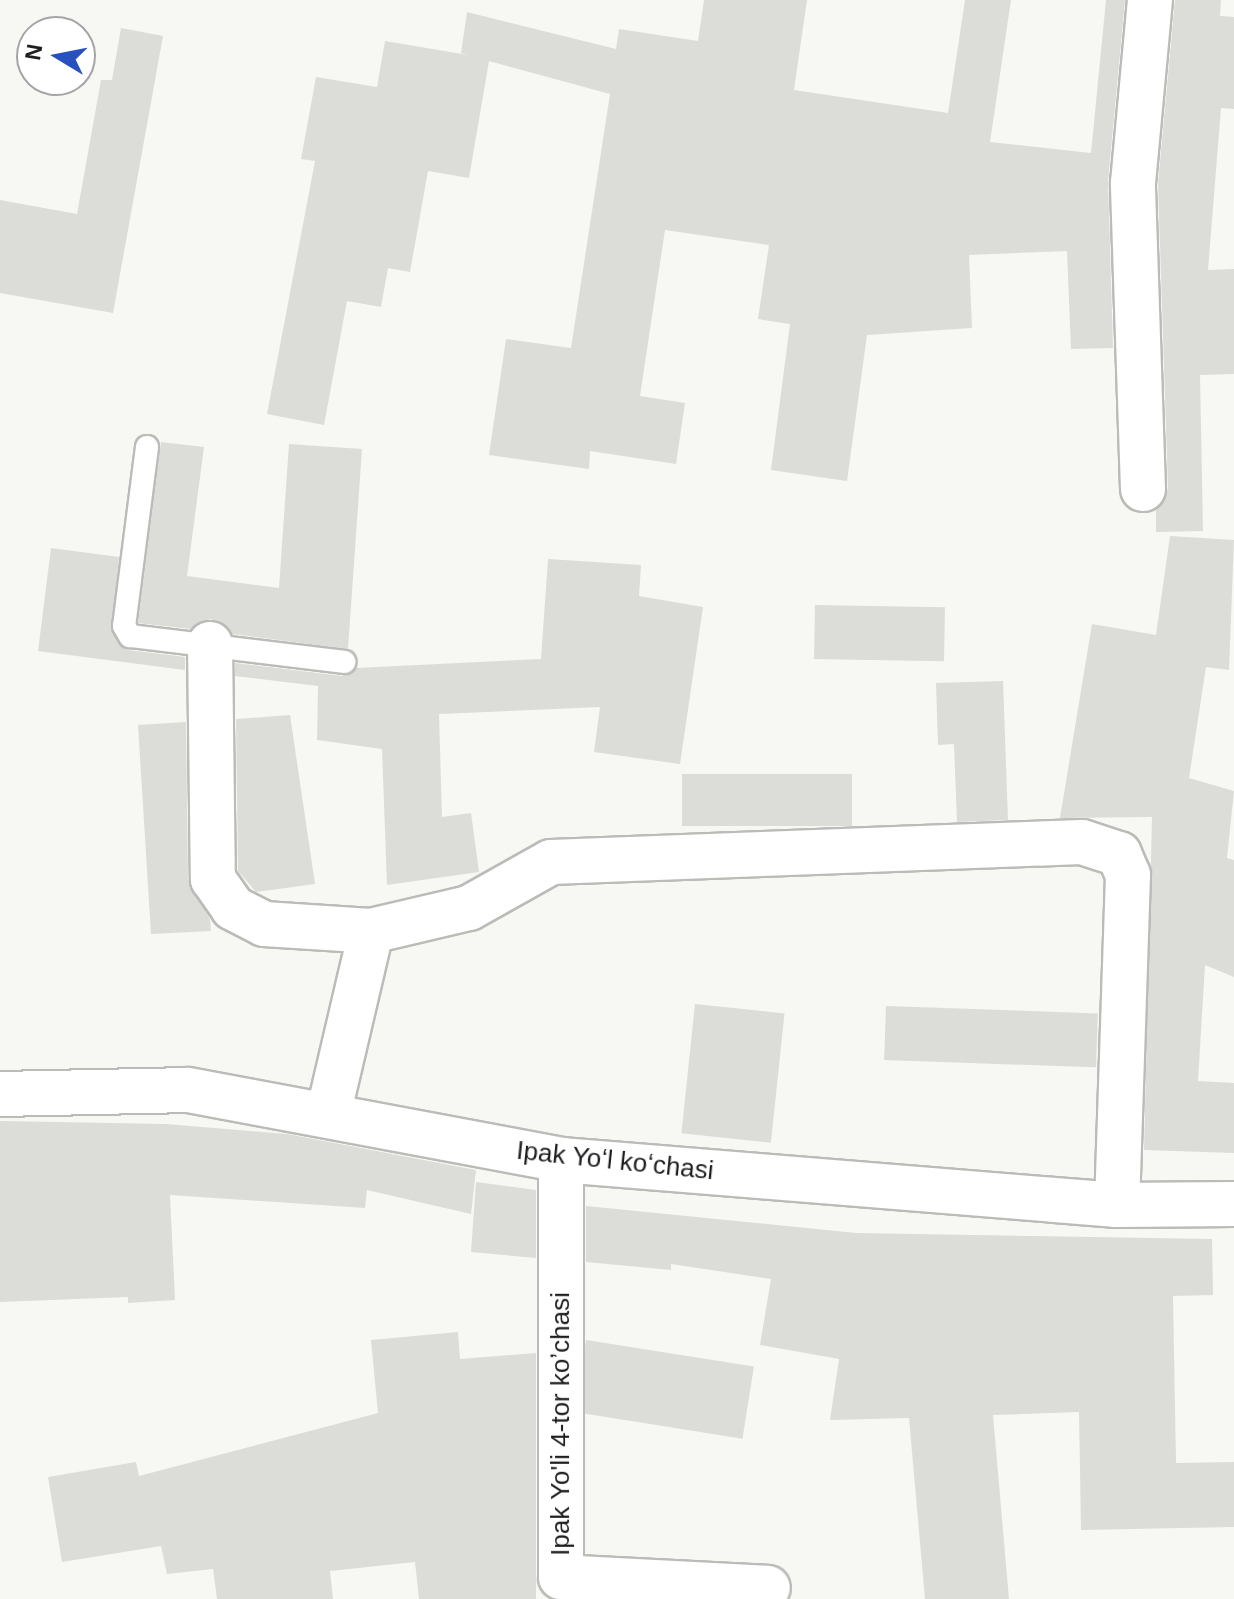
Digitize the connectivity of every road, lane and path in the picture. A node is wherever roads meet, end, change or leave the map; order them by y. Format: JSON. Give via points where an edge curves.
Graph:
{"nodes":[{"id":1,"x":1150,"y":0,"type":"edge"},
{"id":2,"x":147,"y":447,"type":"dead end"},
{"id":3,"x":1143,"y":489,"type":"dead end"},
{"id":4,"x":210,"y":644,"type":"junction"},
{"id":5,"x":344,"y":662,"type":"dead end"},
{"id":6,"x":371,"y":931,"type":"junction"},
{"id":7,"x":0,"y":1094,"type":"edge"},
{"id":8,"x":328,"y":1115,"type":"junction"},
{"id":9,"x":561,"y":1160,"type":"junction"},
{"id":10,"x":1234,"y":1204,"type":"edge"},
{"id":11,"x":1117,"y":1205,"type":"junction"},
{"id":12,"x":768,"y":1588,"type":"dead end"}],
"edges":[{"from":1,"to":3,"type":"street","via":[[1133,183]]},
{"from":2,"to":4,"type":"lane","via":[[124,626],[130,636]]},
{"from":4,"to":5,"type":"lane"},
{"from":4,"to":6,"type":"street","via":[[213,879],[233,908],[264,924]]},
{"from":6,"to":8,"type":"street"},
{"from":6,"to":11,"type":"street","via":[[469,908],[551,862],[1082,842],[1119,854],[1128,875]]},
{"from":7,"to":8,"type":"street","name":"Ipak Yoʻl koʻchasi","via":[[188,1090]]},
{"from":8,"to":9,"type":"street","name":"Ipak Yoʻl koʻchasi"},
{"from":9,"to":11,"type":"street","name":"Ipak Yoʻl koʻchasi"},
{"from":9,"to":12,"type":"street","name":"Ipak Yo'li 4-tor koʼchasi","via":[[561,1577]]},
{"from":10,"to":11,"type":"street","name":"Ipak Yoʻl koʻchasi"}]}
